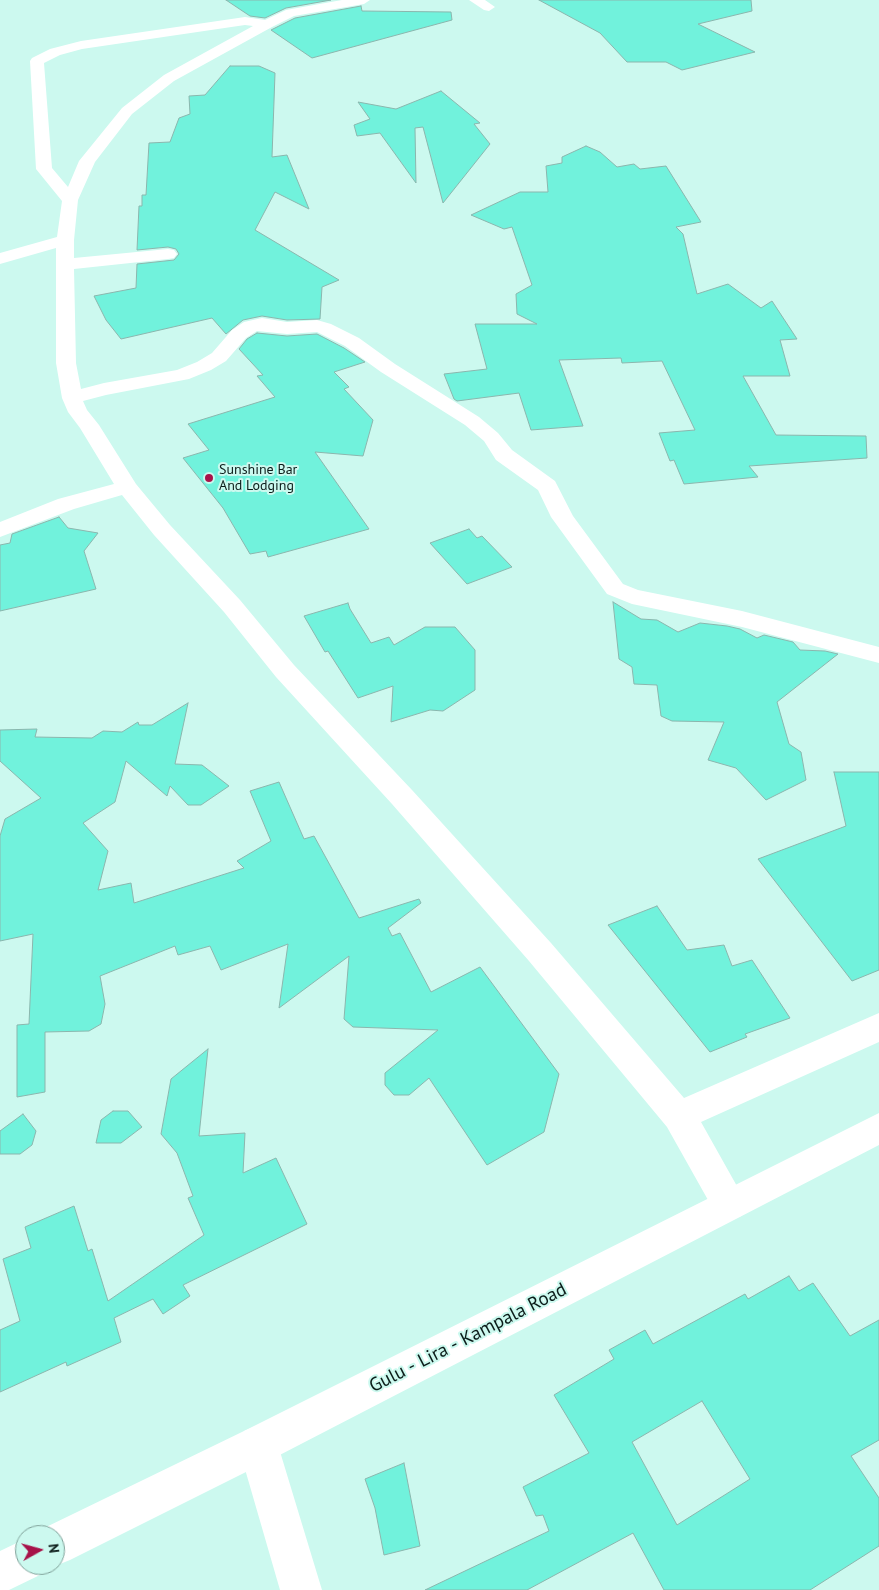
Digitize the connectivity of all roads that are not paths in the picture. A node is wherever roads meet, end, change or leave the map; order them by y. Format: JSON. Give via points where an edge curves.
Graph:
{"nodes":[{"id":1,"x":364,"y":0,"type":"edge"},
{"id":2,"x":475,"y":0,"type":"edge"},
{"id":3,"x":490,"y":6,"type":"dead end"},
{"id":4,"x":267,"y":24,"type":"junction"},
{"id":5,"x":70,"y":200,"type":"junction"},
{"id":6,"x":66,"y":252,"type":"junction"},
{"id":7,"x":168,"y":254,"type":"dead end"},
{"id":8,"x":0,"y":259,"type":"edge"},
{"id":9,"x":72,"y":398,"type":"junction"},
{"id":10,"x":128,"y":487,"type":"junction"},
{"id":11,"x":0,"y":530,"type":"edge"},
{"id":12,"x":879,"y":655,"type":"edge"},
{"id":13,"x":879,"y":1027,"type":"edge"},
{"id":14,"x":679,"y":1116,"type":"junction"},
{"id":15,"x":879,"y":1128,"type":"edge"},
{"id":16,"x":729,"y":1204,"type":"junction"},
{"id":17,"x":258,"y":1445,"type":"junction"},
{"id":18,"x":65,"y":1540,"type":"edge"},
{"id":19,"x":15,"y":1565,"type":"edge"},
{"id":20,"x":0,"y":1572,"type":"edge"},
{"id":21,"x":301,"y":1590,"type":"edge"}],
"edges":[{"from":1,"to":4,"type":"street","via":[[291,13]]},
{"from":2,"to":3,"type":"street"},
{"from":4,"to":5,"type":"street","via":[[169,78],[127,112],[87,160]]},
{"from":4,"to":5,"type":"street","via":[[245,21],[81,45],[37,61],[44,169]]},
{"from":5,"to":6,"type":"street"},
{"from":6,"to":7,"type":"street"},
{"from":6,"to":8,"type":"street"},
{"from":6,"to":9,"type":"street","via":[[66,363]]},
{"from":9,"to":10,"type":"street"},
{"from":9,"to":12,"type":"street","via":[[197,369],[219,357],[251,326],[324,328],[352,342],[472,421],[491,437],[504,455],[546,486],[562,517],[615,589],[632,596],[742,619]]},
{"from":10,"to":11,"type":"street","via":[[66,504]]},
{"from":10,"to":14,"type":"street","via":[[285,671],[540,952]]},
{"from":13,"to":14,"type":"street"},
{"from":14,"to":16,"type":"street"},
{"from":15,"to":16,"type":"street","name":"Gulu - Lira - Kampala Road"},
{"from":16,"to":17,"type":"street","name":"Gulu - Lira - Kampala Road"},
{"from":17,"to":18,"type":"street","name":"Gulu - Lira - Kampala Road"},
{"from":17,"to":21,"type":"street"},
{"from":19,"to":20,"type":"street"}]}
